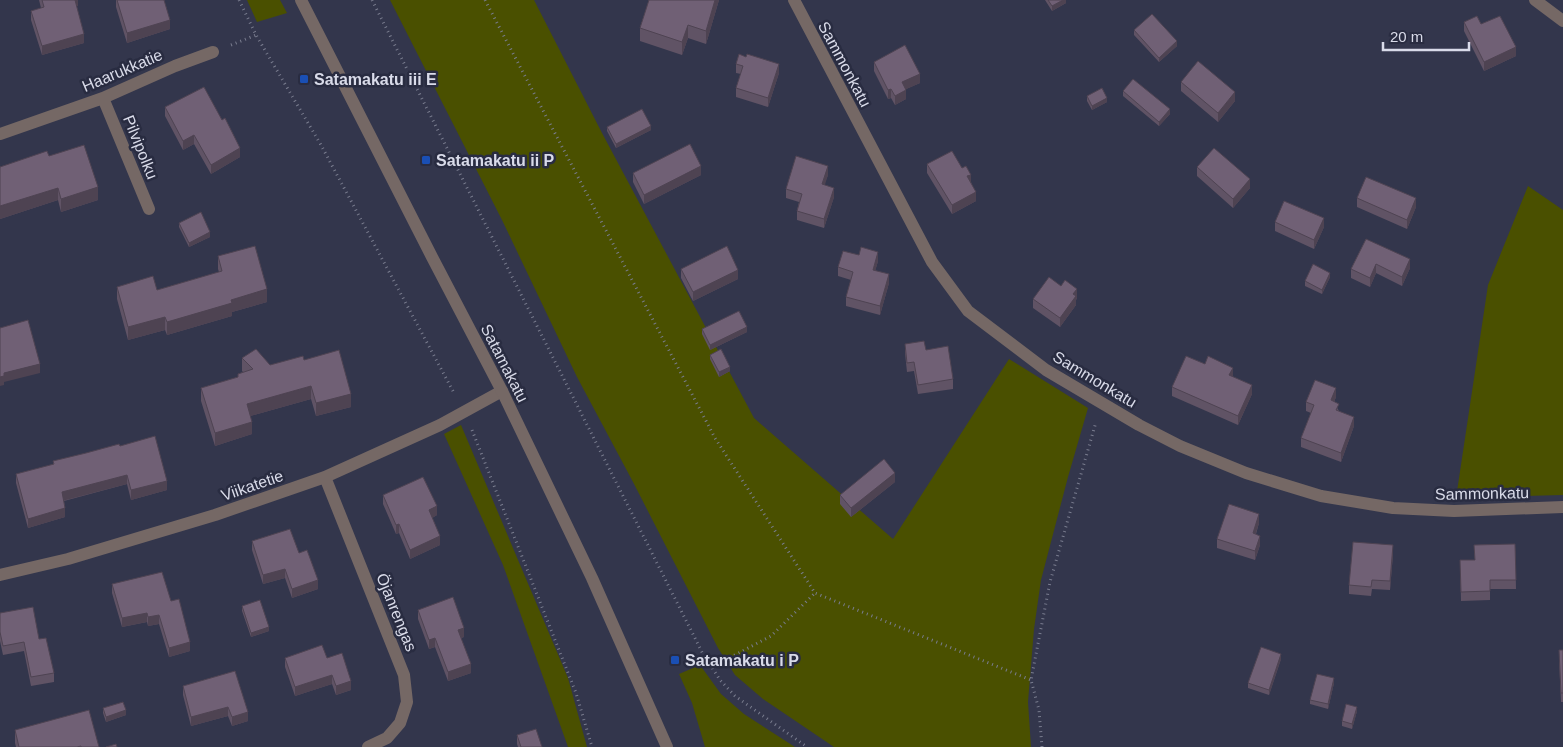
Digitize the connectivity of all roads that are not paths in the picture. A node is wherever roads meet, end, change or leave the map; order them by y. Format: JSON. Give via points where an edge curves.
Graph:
{"nodes":[{"id":1,"x":301,"y":0,"type":"edge"},
{"id":2,"x":794,"y":0,"type":"edge"},
{"id":3,"x":1534,"y":0,"type":"edge"},
{"id":4,"x":1563,"y":21,"type":"edge"},
{"id":5,"x":213,"y":52,"type":"road end"},
{"id":6,"x":103,"y":98,"type":"junction"},
{"id":7,"x":0,"y":134,"type":"edge"},
{"id":8,"x":149,"y":209,"type":"dead end"},
{"id":9,"x":502,"y":391,"type":"junction"},
{"id":10,"x":326,"y":477,"type":"junction"},
{"id":11,"x":1563,"y":507,"type":"edge"},
{"id":12,"x":0,"y":575,"type":"edge"},
{"id":13,"x":368,"y":747,"type":"edge"},
{"id":14,"x":667,"y":747,"type":"edge"}],
"edges":[{"from":1,"to":9,"type":"street","name":"Satamakatu"},
{"from":2,"to":11,"type":"street","name":"Sammonkatu","via":[[932,262],[968,311],[1046,370],[1180,446],[1246,473],[1321,496],[1410,509],[1454,511]]},
{"from":3,"to":4,"type":"street"},
{"from":5,"to":6,"type":"street","name":"Haarukkatie"},
{"from":6,"to":7,"type":"street","name":"Haarukkatie"},
{"from":6,"to":8,"type":"street","name":"Pilvipolku"},
{"from":9,"to":10,"type":"street","name":"Viikatetie","via":[[440,425]]},
{"from":9,"to":14,"type":"street","name":"Satamakatu","via":[[592,578]]},
{"from":10,"to":12,"type":"street","name":"Viikatetie","via":[[68,559]]},
{"from":10,"to":13,"type":"street","name":"Öjanrengas","via":[[404,675],[407,702],[400,723],[387,738]]}]}
